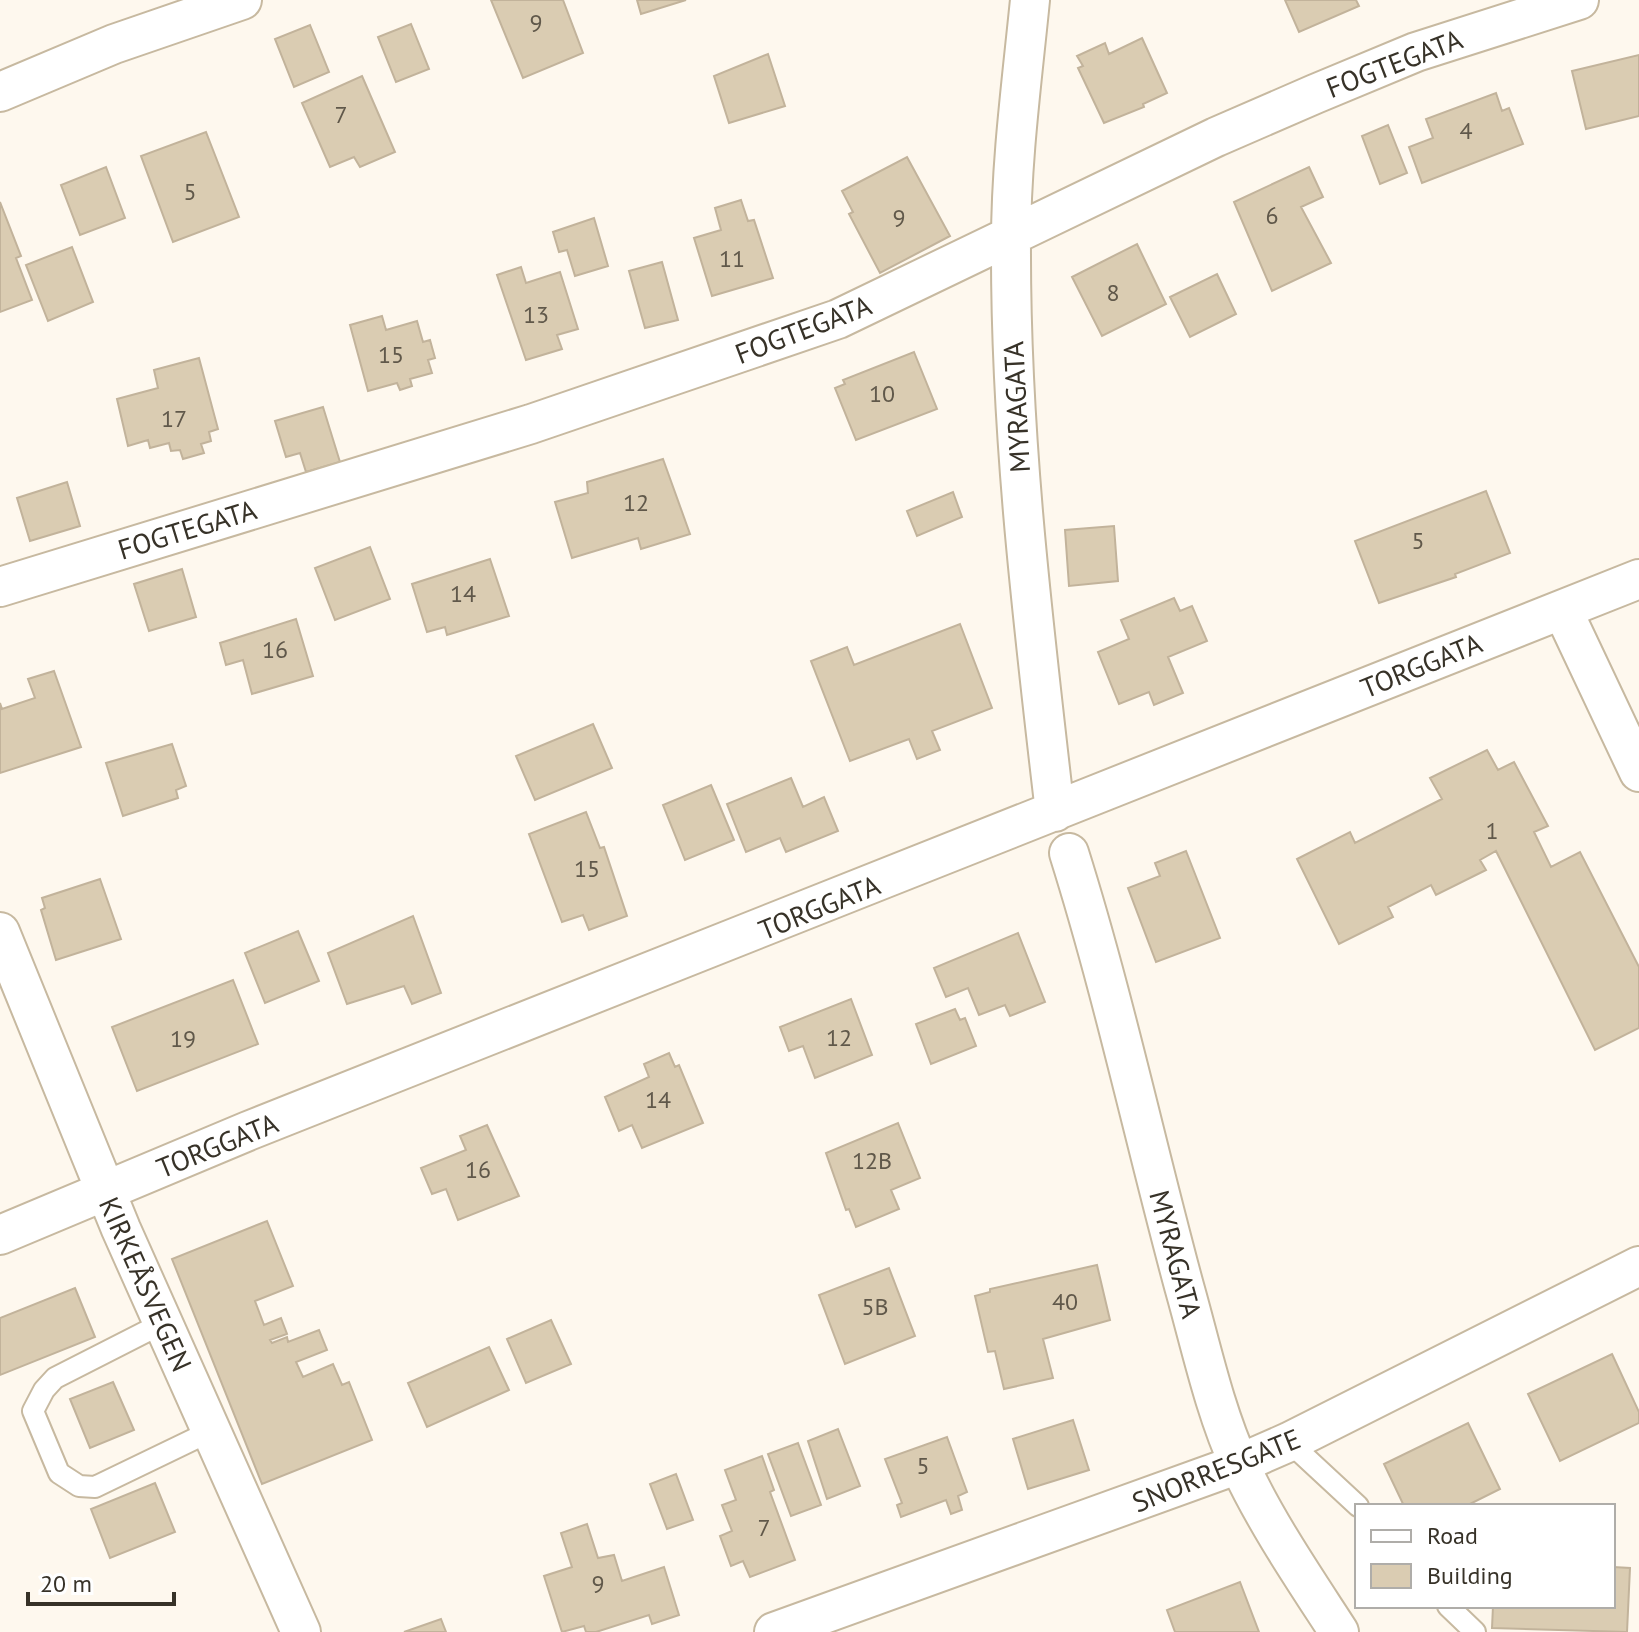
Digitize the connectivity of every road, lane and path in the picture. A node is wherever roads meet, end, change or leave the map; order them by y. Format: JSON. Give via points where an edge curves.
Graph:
{"nodes":[{"id":1,"x":242,"y":0,"type":"edge"},
{"id":2,"x":1030,"y":0,"type":"edge"},
{"id":3,"x":1579,"y":0,"type":"edge"},
{"id":4,"x":0,"y":92,"type":"edge"},
{"id":5,"x":1010,"y":239,"type":"junction"},
{"id":6,"x":1639,"y":579,"type":"edge"},
{"id":7,"x":0,"y":587,"type":"edge"},
{"id":8,"x":1563,"y":611,"type":"junction"},
{"id":9,"x":1639,"y":772,"type":"edge"},
{"id":10,"x":1055,"y":812,"type":"junction"},
{"id":11,"x":1069,"y":853,"type":"dead end"},
{"id":12,"x":0,"y":932,"type":"edge"},
{"id":13,"x":105,"y":1191,"type":"junction"},
{"id":14,"x":0,"y":1235,"type":"edge"},
{"id":15,"x":1636,"y":1275,"type":"edge"},
{"id":16,"x":163,"y":1323,"type":"junction"},
{"id":17,"x":211,"y":1431,"type":"junction"},
{"id":18,"x":1289,"y":1442,"type":"junction"},
{"id":19,"x":1239,"y":1464,"type":"junction"},
{"id":20,"x":1356,"y":1504,"type":"edge"},
{"id":21,"x":1450,"y":1608,"type":"edge"},
{"id":22,"x":301,"y":1632,"type":"edge"},
{"id":23,"x":774,"y":1632,"type":"edge"},
{"id":24,"x":1339,"y":1632,"type":"edge"},
{"id":25,"x":1475,"y":1632,"type":"edge"}],
"edges":[{"from":1,"to":4,"type":"street","via":[[114,44]]},
{"from":2,"to":5,"type":"street","name":"MYRAGATA"},
{"from":3,"to":5,"type":"street","name":"FOGTEGATA","via":[[1429,48],[1330,88],[1216,137]]},
{"from":5,"to":7,"type":"street","name":"FOGTEGATA","via":[[838,319],[737,355]]},
{"from":5,"to":10,"type":"street","name":"MYRAGATA","via":[[1013,406]]},
{"from":6,"to":8,"type":"street","name":"TORGGATA"},
{"from":8,"to":9,"type":"street"},
{"from":8,"to":10,"type":"street","name":"TORGGATA"},
{"from":10,"to":13,"type":"street","name":"TORGGATA"},
{"from":11,"to":19,"type":"street","name":"MYRAGATA","via":[[1212,1388]]},
{"from":12,"to":13,"type":"street","name":"KIRKEÅSVEGEN"},
{"from":13,"to":14,"type":"street","name":"TORGGATA"},
{"from":13,"to":16,"type":"street","name":"KIRKEÅSVEGEN"},
{"from":15,"to":18,"type":"street","name":"SNORRESGATE"},
{"from":16,"to":17,"type":"street","name":"KIRKEÅSVEGEN"},
{"from":16,"to":17,"type":"lane","via":[[55,1378],[33,1411],[39,1432],[59,1473],[69,1482],[95,1487]]},
{"from":17,"to":22,"type":"street","name":"KIRKEÅSVEGEN"},
{"from":18,"to":19,"type":"street","name":"SNORRESGATE"},
{"from":18,"to":20,"type":"lane"},
{"from":19,"to":23,"type":"street","name":"SNORRESGATE"},
{"from":19,"to":24,"type":"street","name":"MYRAGATA","via":[[1276,1535]]},
{"from":21,"to":25,"type":"lane"}]}
